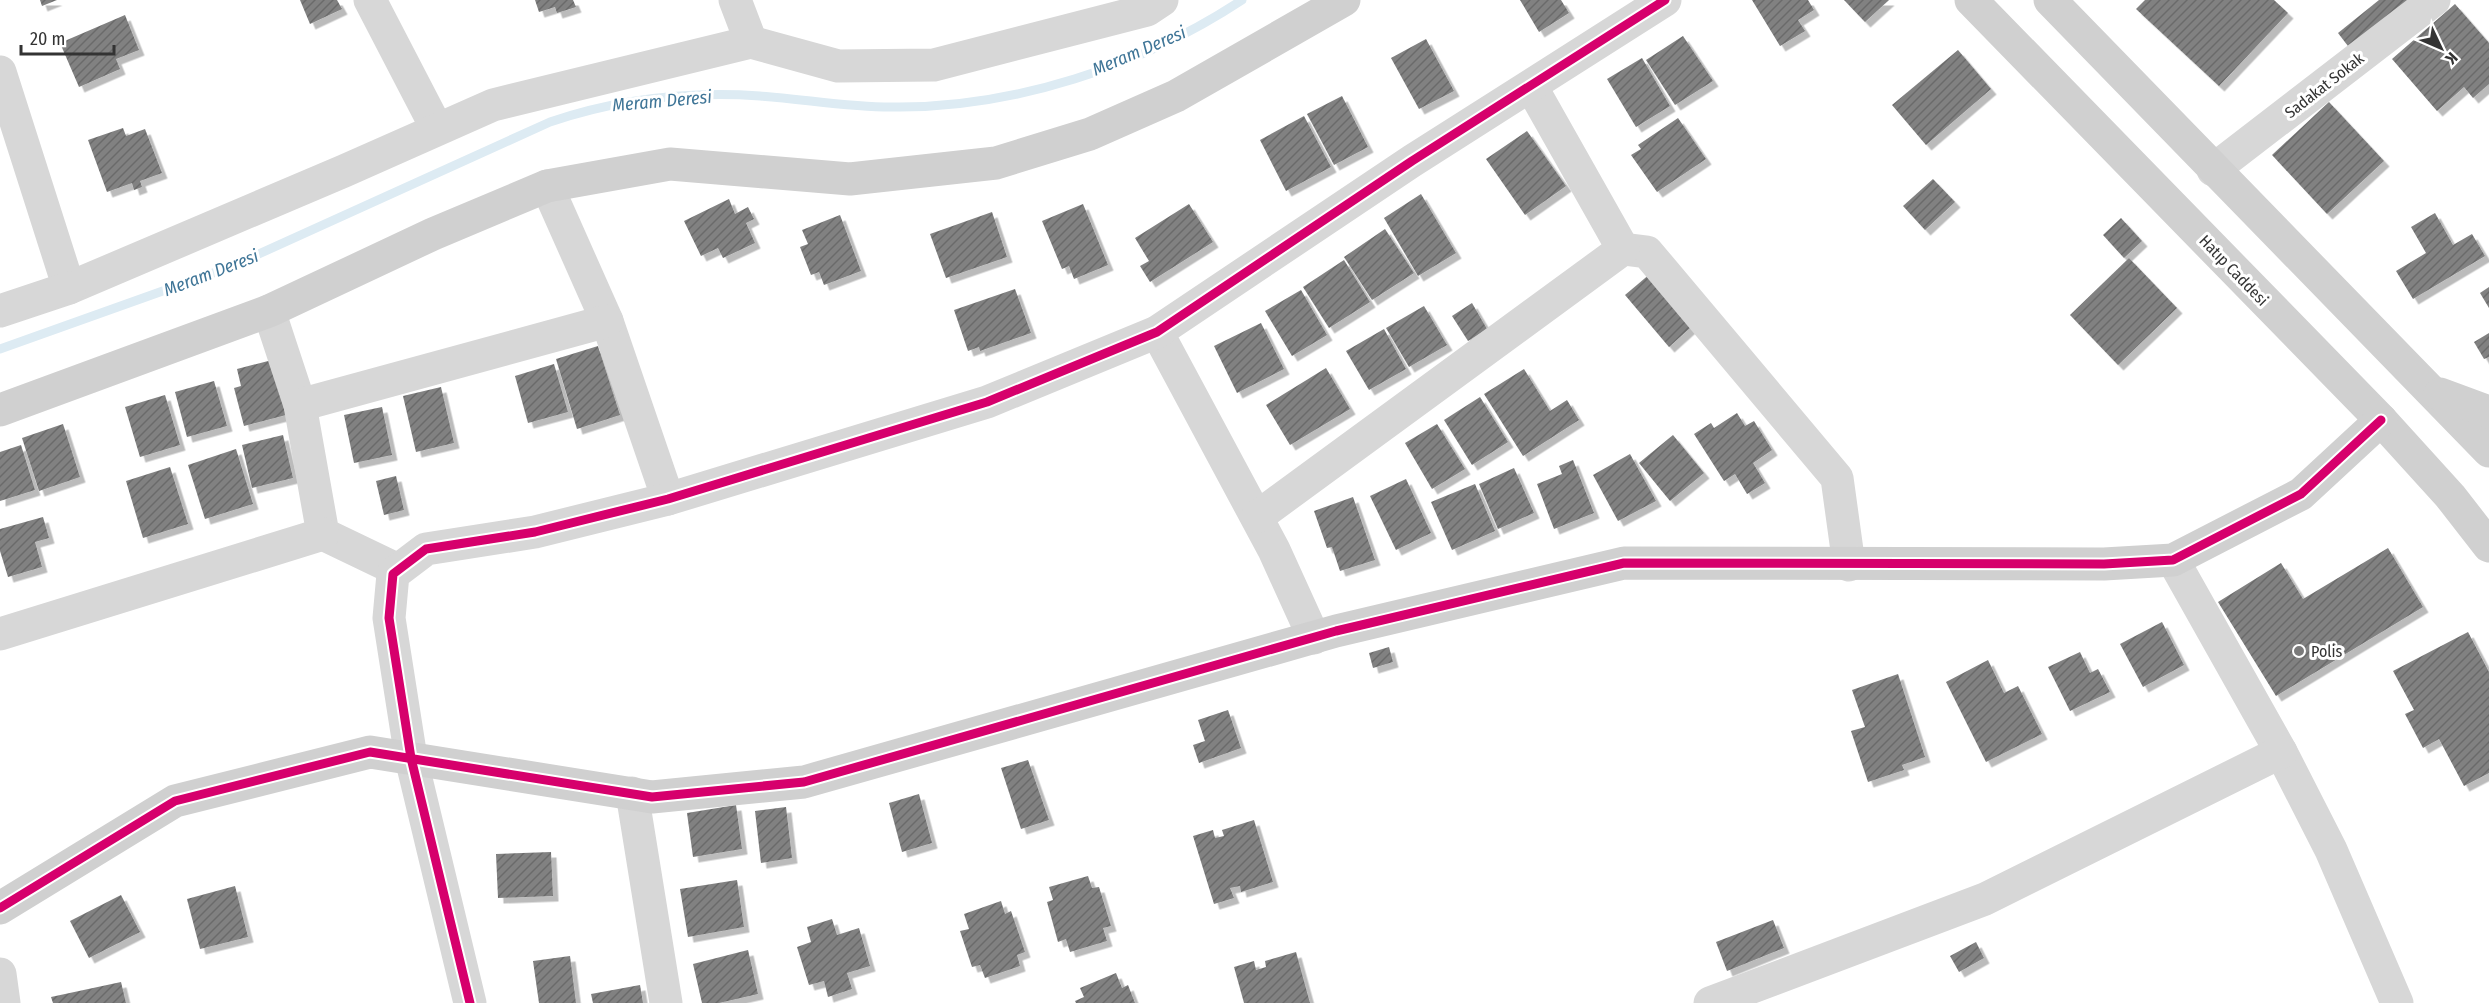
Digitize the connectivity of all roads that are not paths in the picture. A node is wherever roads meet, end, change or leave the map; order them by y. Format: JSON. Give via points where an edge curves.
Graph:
{"nodes":[{"id":1,"x":370,"y":0,"type":"edge"},
{"id":2,"x":735,"y":0,"type":"edge"},
{"id":3,"x":1162,"y":0,"type":"edge"},
{"id":4,"x":1344,"y":0,"type":"edge"},
{"id":5,"x":1665,"y":0,"type":"edge"},
{"id":6,"x":1971,"y":0,"type":"edge"},
{"id":7,"x":2050,"y":0,"type":"edge"},
{"id":8,"x":2434,"y":0,"type":"edge"},
{"id":9,"x":751,"y":42,"type":"junction"},
{"id":10,"x":0,"y":72,"type":"edge"},
{"id":11,"x":1531,"y":86,"type":"junction"},
{"id":12,"x":437,"y":129,"type":"junction"},
{"id":13,"x":2214,"y":170,"type":"junction"},
{"id":14,"x":547,"y":186,"type":"junction"},
{"id":15,"x":1623,"y":249,"type":"junction"},
{"id":16,"x":69,"y":288,"type":"junction"},
{"id":17,"x":0,"y":311,"type":"edge"},
{"id":18,"x":269,"y":311,"type":"junction"},
{"id":19,"x":607,"y":321,"type":"junction"},
{"id":20,"x":1157,"y":332,"type":"junction"},
{"id":21,"x":2433,"y":392,"type":"junction"},
{"id":22,"x":300,"y":405,"type":"junction"},
{"id":23,"x":0,"y":410,"type":"edge"},
{"id":24,"x":2489,"y":412,"type":"edge"},
{"id":25,"x":2381,"y":420,"type":"junction"},
{"id":26,"x":2489,"y":451,"type":"edge"},
{"id":27,"x":668,"y":500,"type":"junction"},
{"id":28,"x":1257,"y":517,"type":"junction"},
{"id":29,"x":323,"y":534,"type":"junction"},
{"id":30,"x":2489,"y":546,"type":"edge"},
{"id":31,"x":2173,"y":560,"type":"junction"},
{"id":32,"x":1849,"y":565,"type":"junction"},
{"id":33,"x":398,"y":570,"type":"junction"},
{"id":34,"x":0,"y":634,"type":"edge"},
{"id":35,"x":1314,"y":638,"type":"junction"},
{"id":36,"x":2281,"y":752,"type":"junction"},
{"id":37,"x":411,"y":758,"type":"junction"},
{"id":38,"x":632,"y":793,"type":"junction"},
{"id":39,"x":0,"y":908,"type":"edge"},
{"id":40,"x":0,"y":974,"type":"edge"},
{"id":41,"x":4,"y":1003,"type":"edge"},
{"id":42,"x":470,"y":1003,"type":"edge"},
{"id":43,"x":666,"y":1003,"type":"edge"},
{"id":44,"x":1710,"y":1003,"type":"edge"},
{"id":45,"x":2397,"y":1003,"type":"edge"}],
"edges":[{"from":1,"to":12,"type":"street"},
{"from":2,"to":9,"type":"street"},
{"from":3,"to":9,"type":"street","via":[[1147,10],[934,65],[838,66]]},
{"from":4,"to":14,"type":"street","via":[[1176,96],[1090,134],[996,163],[850,179],[670,164]]},
{"from":5,"to":11,"type":"street"},
{"from":6,"to":25,"type":"street","name":"Hatıp Caddesi"},
{"from":7,"to":13,"type":"street"},
{"from":8,"to":13,"type":"street","name":"Sadakat Sokak"},
{"from":9,"to":12,"type":"street","via":[[493,105]]},
{"from":10,"to":16,"type":"street"},
{"from":11,"to":15,"type":"street"},
{"from":11,"to":20,"type":"street"},
{"from":12,"to":16,"type":"street"},
{"from":13,"to":21,"type":"street"},
{"from":14,"to":18,"type":"street"},
{"from":14,"to":19,"type":"street"},
{"from":15,"to":28,"type":"street"},
{"from":15,"to":32,"type":"street","via":[[1647,252],[1837,478]]},
{"from":16,"to":17,"type":"street"},
{"from":18,"to":22,"type":"street"},
{"from":18,"to":23,"type":"street"},
{"from":19,"to":22,"type":"street"},
{"from":19,"to":27,"type":"street"},
{"from":20,"to":27,"type":"street","via":[[987,402]]},
{"from":20,"to":28,"type":"street"},
{"from":21,"to":24,"type":"street"},
{"from":21,"to":26,"type":"street"},
{"from":22,"to":29,"type":"street"},
{"from":25,"to":30,"type":"street","name":"Hatıp Caddesi"},
{"from":25,"to":31,"type":"street","via":[[2301,494]]},
{"from":27,"to":33,"type":"street","via":[[534,532],[426,549]]},
{"from":28,"to":35,"type":"street"},
{"from":29,"to":33,"type":"street"},
{"from":29,"to":34,"type":"street"},
{"from":31,"to":32,"type":"street"},
{"from":31,"to":36,"type":"street"},
{"from":32,"to":35,"type":"street","via":[[1624,563]]},
{"from":33,"to":37,"type":"street","via":[[393,574],[389,618]]},
{"from":35,"to":38,"type":"street","via":[[804,782],[652,797]]},
{"from":36,"to":44,"type":"street","via":[[1985,899]]},
{"from":36,"to":45,"type":"street","via":[[2331,850]]},
{"from":37,"to":38,"type":"street"},
{"from":37,"to":39,"type":"street","via":[[370,752],[175,801]]},
{"from":37,"to":42,"type":"street"},
{"from":38,"to":43,"type":"street"},
{"from":40,"to":41,"type":"street"}]}
